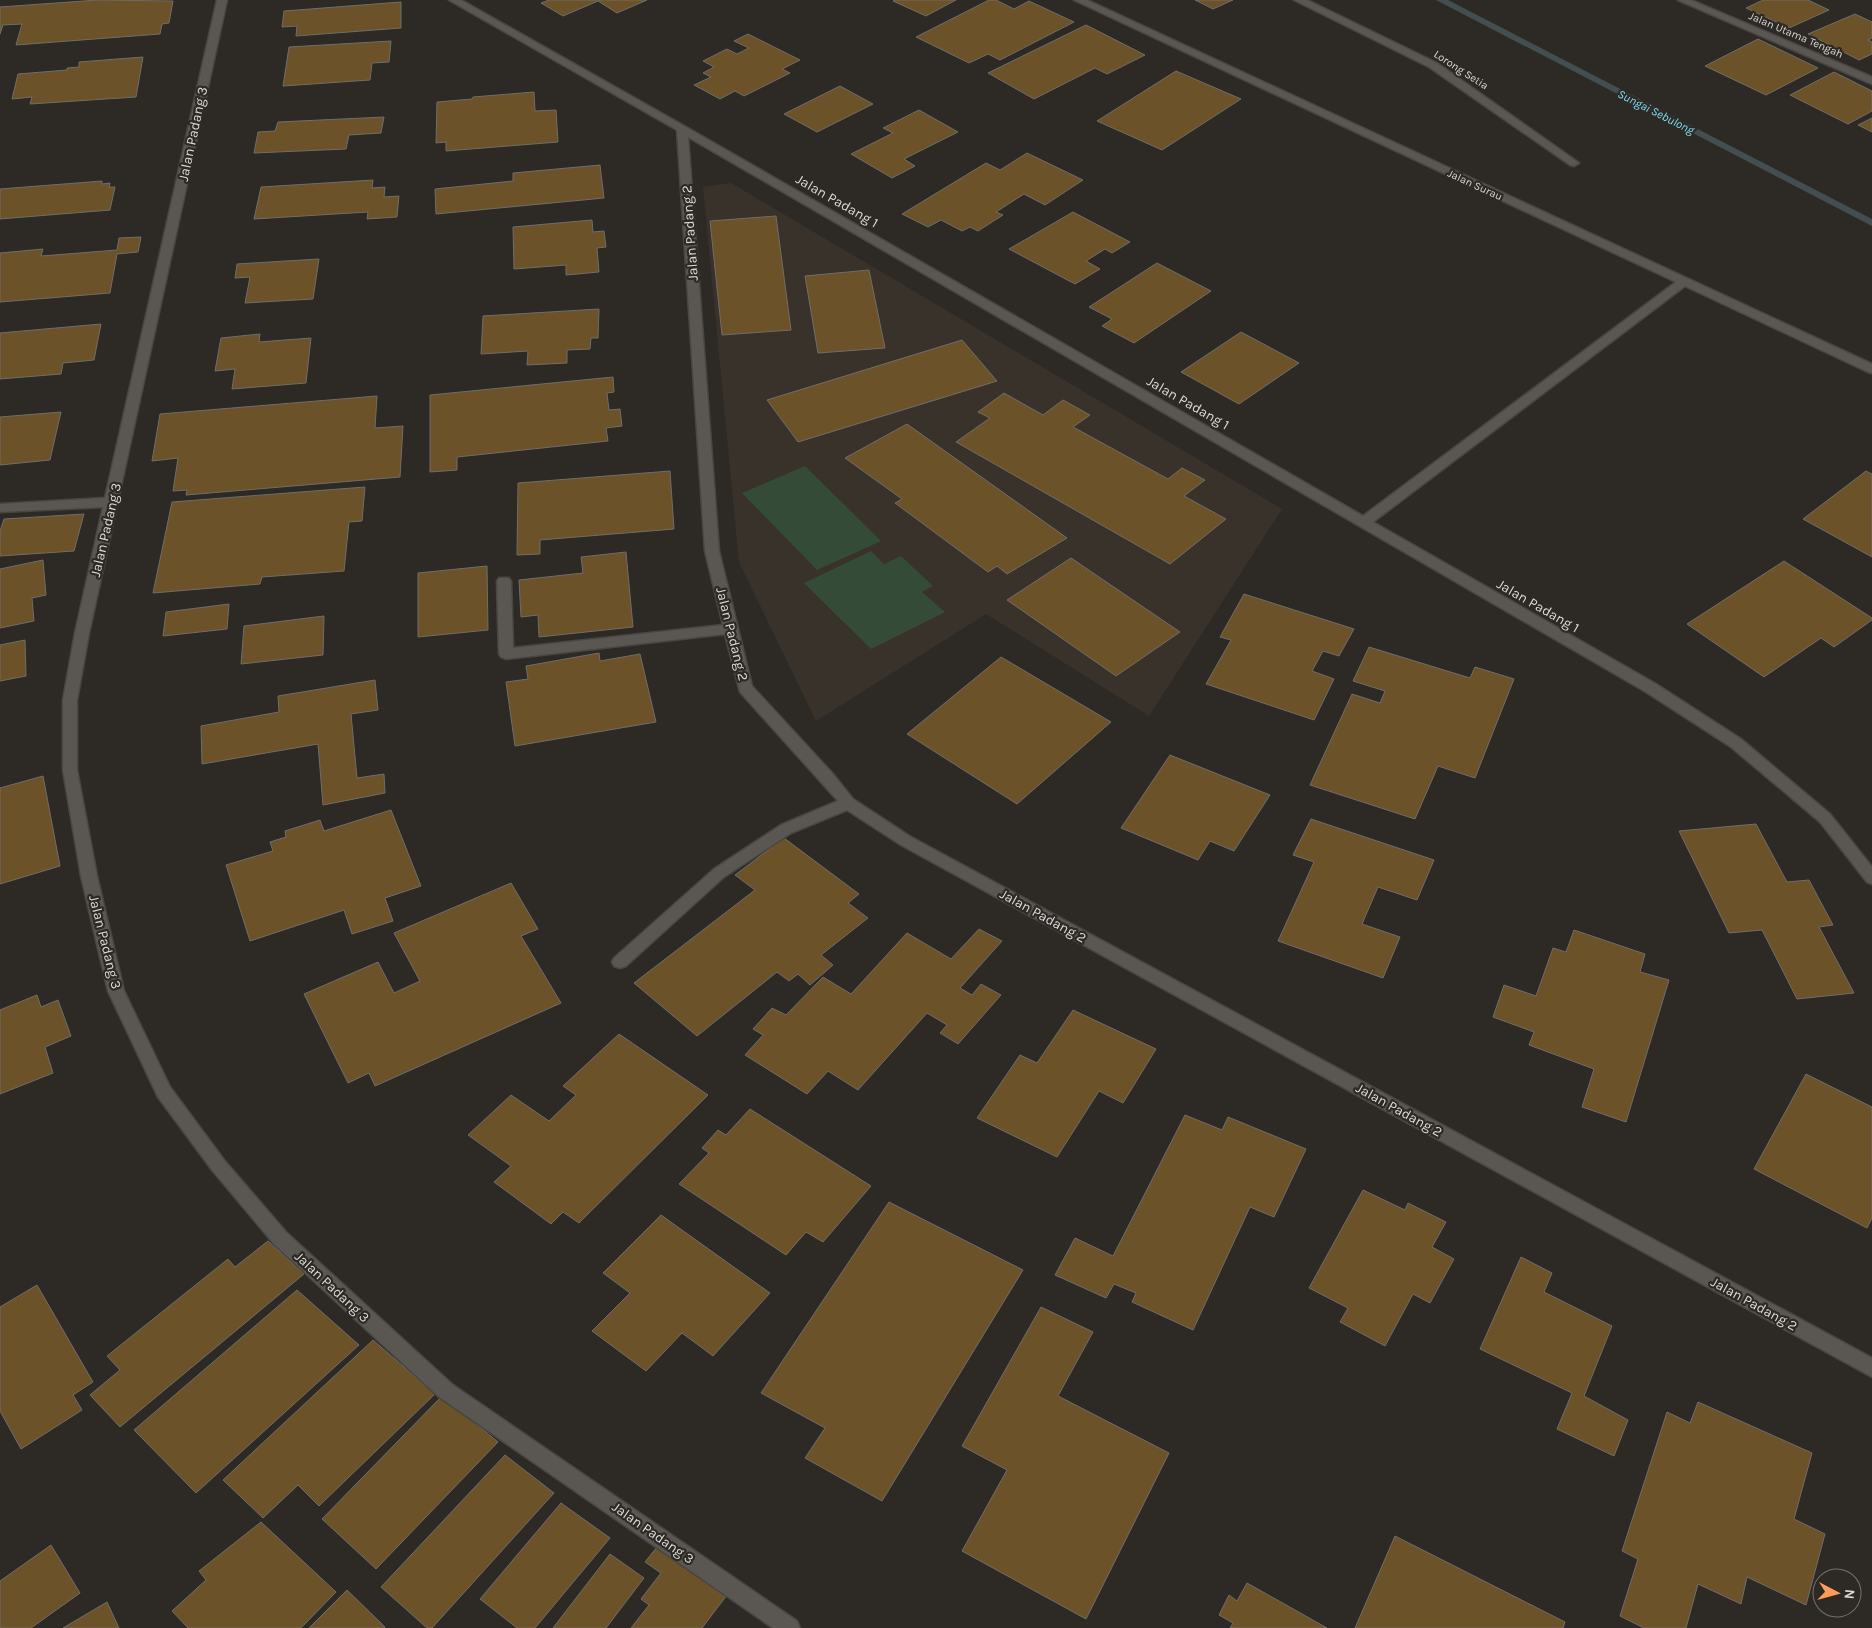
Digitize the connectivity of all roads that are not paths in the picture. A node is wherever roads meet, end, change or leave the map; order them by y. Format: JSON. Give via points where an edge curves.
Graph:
{"nodes":[{"id":1,"x":222,"y":0,"type":"edge"},
{"id":2,"x":454,"y":0,"type":"edge"},
{"id":3,"x":1079,"y":0,"type":"edge"},
{"id":4,"x":1298,"y":0,"type":"edge"},
{"id":5,"x":1684,"y":0,"type":"edge"},
{"id":6,"x":1872,"y":81,"type":"edge"},
{"id":7,"x":682,"y":129,"type":"junction"},
{"id":8,"x":1574,"y":163,"type":"dead end"},
{"id":9,"x":1683,"y":282,"type":"junction"},
{"id":10,"x":1872,"y":369,"type":"edge"},
{"id":11,"x":112,"y":502,"type":"junction"},
{"id":12,"x":0,"y":508,"type":"edge"},
{"id":13,"x":1364,"y":522,"type":"junction"},
{"id":14,"x":504,"y":581,"type":"dead end"},
{"id":15,"x":730,"y":629,"type":"junction"},
{"id":16,"x":848,"y":803,"type":"junction"},
{"id":17,"x":1872,"y":878,"type":"edge"},
{"id":18,"x":620,"y":962,"type":"dead end"},
{"id":19,"x":1872,"y":1368,"type":"edge"},
{"id":20,"x":790,"y":1628,"type":"edge"}],
"edges":[{"from":1,"to":11,"type":"street","name":"Jalan Padang 3"},
{"from":2,"to":7,"type":"street","name":"Jalan Padang 1"},
{"from":3,"to":9,"type":"street","name":"Jalan Surau"},
{"from":4,"to":8,"type":"street","name":"Lorong Setia","via":[[1433,65]]},
{"from":5,"to":6,"type":"street","name":"Jalan Utama Tengah"},
{"from":7,"to":13,"type":"street","name":"Jalan Padang 1"},
{"from":7,"to":15,"type":"street","name":"Jalan Padang 2","via":[[712,551]]},
{"from":9,"to":10,"type":"street","name":"Jalan Surau"},
{"from":9,"to":13,"type":"street"},
{"from":11,"to":12,"type":"street"},
{"from":11,"to":20,"type":"street","name":"Jalan Padang 3","via":[[70,700],[70,770],[88,876],[116,991],[164,1092],[218,1165],[280,1238],[446,1391]]},
{"from":13,"to":17,"type":"street","name":"Jalan Padang 1","via":[[1651,688],[1736,743],[1825,818]]},
{"from":14,"to":15,"type":"street","via":[[506,654]]},
{"from":15,"to":16,"type":"street","name":"Jalan Padang 2","via":[[745,688]]},
{"from":16,"to":18,"type":"street","via":[[786,829],[719,872]]},
{"from":16,"to":19,"type":"street","name":"Jalan Padang 2","via":[[906,841]]}]}
